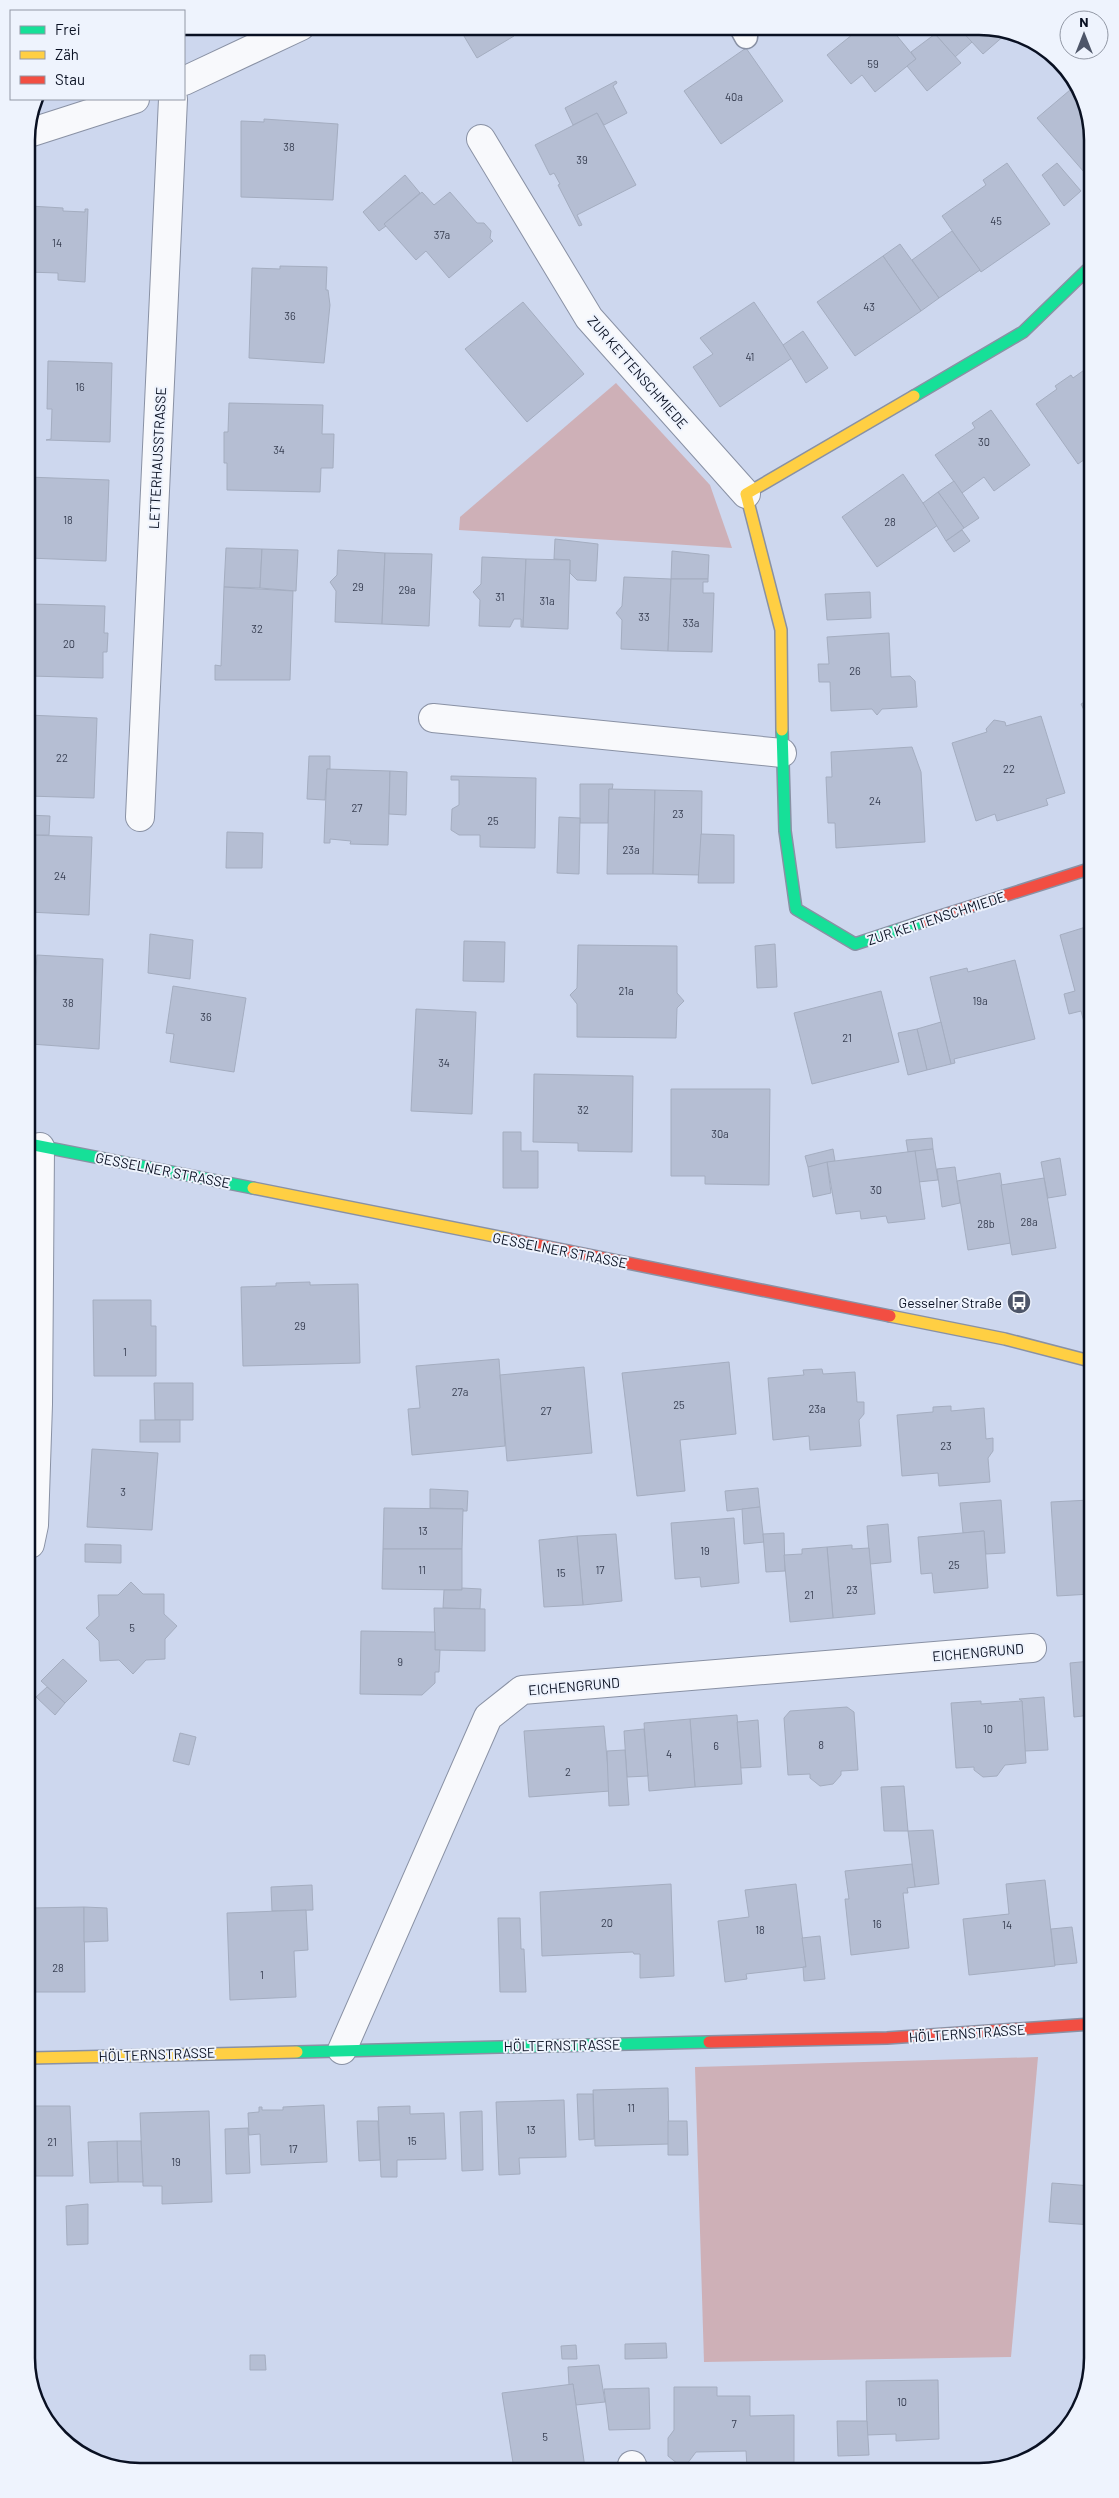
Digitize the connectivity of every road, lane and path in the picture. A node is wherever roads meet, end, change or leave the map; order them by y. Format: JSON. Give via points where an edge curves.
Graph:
{"nodes":[{"id":1,"x":282,"y":35,"type":"edge"},
{"id":2,"x":185,"y":81,"type":"edge"},
{"id":3,"x":132,"y":100,"type":"edge"},
{"id":4,"x":173,"y":100,"type":"edge"},
{"id":5,"x":35,"y":131,"type":"edge"},
{"id":6,"x":481,"y":139,"type":"dead end"},
{"id":7,"x":1084,"y":273,"type":"edge"},
{"id":8,"x":746,"y":494,"type":"junction"},
{"id":9,"x":433,"y":718,"type":"dead end"},
{"id":10,"x":782,"y":753,"type":"junction"},
{"id":11,"x":140,"y":817,"type":"dead end"},
{"id":12,"x":1084,"y":872,"type":"edge"},
{"id":13,"x":35,"y":1146,"type":"edge"},
{"id":14,"x":1084,"y":1359,"type":"edge"},
{"id":15,"x":1032,"y":1648,"type":"dead end"},
{"id":16,"x":1084,"y":2025,"type":"edge"},
{"id":17,"x":342,"y":2050,"type":"junction"},
{"id":18,"x":35,"y":2058,"type":"edge"}],
"edges":[{"from":1,"to":2,"type":"street"},
{"from":3,"to":5,"type":"street"},
{"from":4,"to":11,"type":"street","name":"LETTERHAUSSTRASSE"},
{"from":6,"to":8,"type":"street","name":"ZUR KETTENSCHMIEDE","via":[[589,318]]},
{"from":7,"to":8,"type":"street","via":[[1023,332]]},
{"from":8,"to":10,"type":"street","name":"ZUR KETTENSCHMIEDE","via":[[781,630]]},
{"from":9,"to":10,"type":"street"},
{"from":10,"to":12,"type":"street","name":"ZUR KETTENSCHMIEDE","via":[[785,831],[796,909],[855,944]]},
{"from":13,"to":14,"type":"street","name":"GESSELNER STRASSE","via":[[129,1162],[996,1337]]},
{"from":15,"to":17,"type":"street","name":"EICHENGRUND","via":[[522,1690],[488,1717]]},
{"from":16,"to":17,"type":"street","name":"HÖLTERNSTRASSE","via":[[887,2038]]},
{"from":17,"to":18,"type":"street","name":"HÖLTERNSTRASSE"}]}
